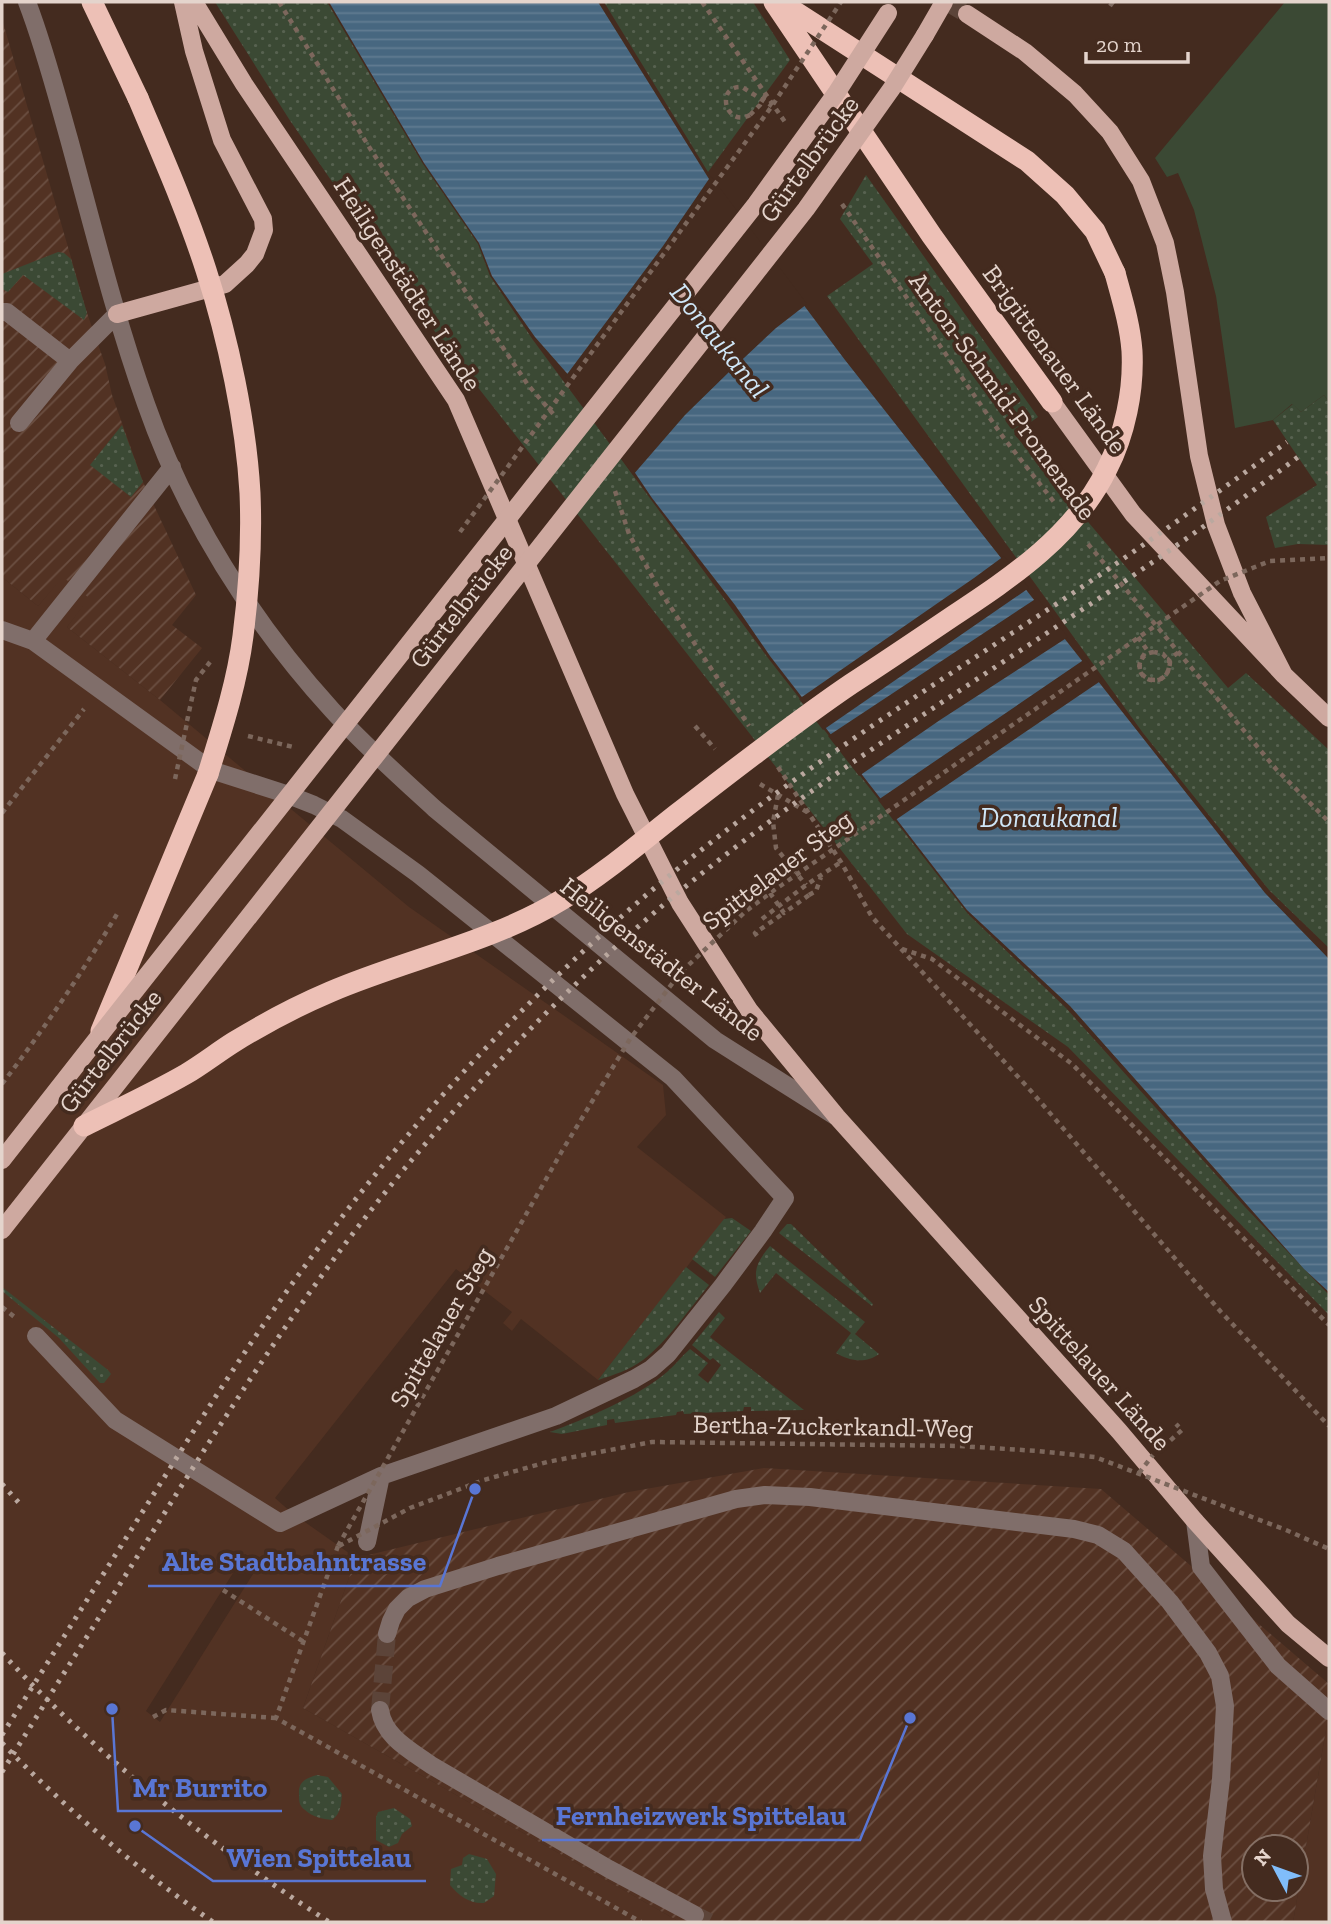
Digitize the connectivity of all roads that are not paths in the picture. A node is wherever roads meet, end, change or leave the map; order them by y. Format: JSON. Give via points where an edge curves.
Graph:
{"nodes":[{"id":1,"x":27,"y":2,"type":"edge"},
{"id":2,"x":92,"y":2,"type":"edge"},
{"id":3,"x":183,"y":2,"type":"edge"},
{"id":4,"x":194,"y":2,"type":"edge"},
{"id":5,"x":774,"y":2,"type":"edge"},
{"id":6,"x":780,"y":2,"type":"edge"},
{"id":7,"x":944,"y":2,"type":"edge"},
{"id":8,"x":891,"y":7,"type":"edge"},
{"id":9,"x":967,"y":14,"type":"tunnel mouth"},
{"id":10,"x":2,"y":312,"type":"edge"},
{"id":11,"x":117,"y":314,"type":"junction"},
{"id":12,"x":70,"y":361,"type":"junction"},
{"id":13,"x":1052,"y":402,"type":"joint"},
{"id":14,"x":19,"y":423,"type":"dead end"},
{"id":15,"x":172,"y":467,"type":"junction"},
{"id":16,"x":2,"y":630,"type":"edge"},
{"id":17,"x":33,"y":641,"type":"junction"},
{"id":18,"x":1284,"y":675,"type":"junction"},
{"id":19,"x":1329,"y":718,"type":"edge"},
{"id":20,"x":100,"y":1035,"type":"junction"},
{"id":21,"x":837,"y":1118,"type":"junction"},
{"id":22,"x":84,"y":1126,"type":"junction"},
{"id":23,"x":2,"y":1160,"type":"edge"},
{"id":24,"x":2,"y":1230,"type":"edge"},
{"id":25,"x":36,"y":1336,"type":"dead end"},
{"id":26,"x":381,"y":1476,"type":"junction"},
{"id":27,"x":1195,"y":1521,"type":"junction"},
{"id":28,"x":367,"y":1542,"type":"dead end"},
{"id":29,"x":387,"y":1634,"type":"tunnel mouth"},
{"id":30,"x":1329,"y":1658,"type":"edge"},
{"id":31,"x":380,"y":1710,"type":"tunnel mouth"},
{"id":32,"x":1329,"y":1712,"type":"edge"},
{"id":33,"x":695,"y":1915,"type":"dead end"},
{"id":34,"x":1223,"y":1922,"type":"edge"}],
"edges":[{"from":1,"to":11,"type":"street","name":"Heiligenstädter Lände"},
{"from":2,"to":20,"type":"highway","bridge":true,"via":[[179,193],[207,272],[241,420],[250,493],[243,638],[228,709],[208,774]]},
{"from":3,"to":11,"type":"main road","via":[[222,140],[263,219],[264,230],[255,254],[225,284]]},
{"from":4,"to":21,"type":"main road","name":"Heiligenstädter Lände","via":[[456,400],[625,794],[680,903],[750,1010]]},
{"from":5,"to":13,"type":"highway","name":"Brigittenauer Lände","via":[[932,236]]},
{"from":6,"to":22,"type":"highway","bridge":true,"via":[[1027,161],[1095,230],[1115,273],[1126,312],[1131,388],[1107,469],[1084,507],[1030,562],[788,729],[561,900],[517,924],[281,1015],[185,1074]]},
{"from":7,"to":22,"type":"main road","name":"Gürtelbrücke","bridge":true,"via":[[892,88],[799,219]]},
{"from":8,"to":20,"type":"main road","name":"Gürtelbrücke","bridge":true,"via":[[837,92],[756,204]]},
{"from":9,"to":18,"type":"main road","via":[[1025,52],[1075,94],[1110,132],[1141,181],[1165,243],[1199,456],[1216,525],[1242,593]]},
{"from":10,"to":12,"type":"street"},
{"from":11,"to":12,"type":"street"},
{"from":11,"to":15,"type":"street","name":"Heiligenstädter Lände"},
{"from":12,"to":14,"type":"street"},
{"from":13,"to":18,"type":"main road","name":"Brigittenauer Lände","via":[[1133,514]]},
{"from":15,"to":17,"type":"street"},
{"from":15,"to":21,"type":"street","name":"Heiligenstädter Lände","via":[[195,517],[252,610],[309,684],[365,743],[435,809],[715,1041]]},
{"from":16,"to":17,"type":"street"},
{"from":17,"to":26,"type":"street","via":[[211,770],[286,793],[342,819],[418,874],[673,1078],[785,1198],[723,1285],[651,1369],[556,1416]]},
{"from":18,"to":19,"type":"main road","name":"Brigittenauer Lände"},
{"from":20,"to":23,"type":"main road","name":"Gürtelbrücke"},
{"from":21,"to":27,"type":"main road","name":"Spittelauer Lände"},
{"from":22,"to":24,"type":"main road","name":"Gürtelbrücke"},
{"from":25,"to":26,"type":"street","via":[[115,1420],[279,1524]]},
{"from":26,"to":28,"type":"street"},
{"from":27,"to":30,"type":"main road","name":"Spittelauer Lände","via":[[1288,1624]]},
{"from":27,"to":32,"type":"street","via":[[1201,1567],[1278,1665]]},
{"from":29,"to":34,"type":"street","via":[[397,1609],[425,1589],[765,1494],[1098,1535],[1124,1551],[1170,1602],[1220,1676],[1225,1706],[1212,1856]]},
{"from":31,"to":33,"type":"street","via":[[386,1730],[431,1765]]}]}
